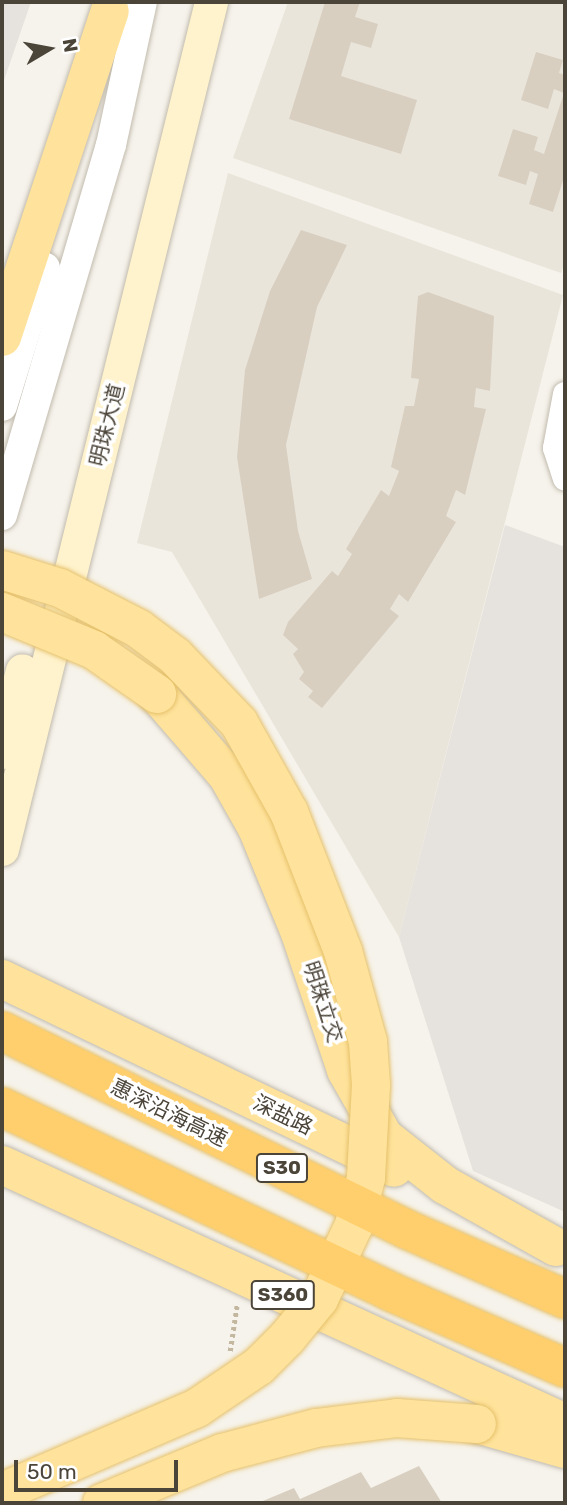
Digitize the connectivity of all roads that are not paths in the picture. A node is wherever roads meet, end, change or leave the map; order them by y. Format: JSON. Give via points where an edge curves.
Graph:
{"nodes":[{"id":1,"x":188,"y":2,"type":"edge"},
{"id":2,"x":211,"y":2,"type":"edge"},
{"id":3,"x":121,"y":5,"type":"edge"},
{"id":4,"x":2,"y":337,"type":"edge"},
{"id":5,"x":565,"y":394,"type":"edge"},
{"id":6,"x":2,"y":406,"type":"edge"},
{"id":7,"x":565,"y":478,"type":"edge"},
{"id":8,"x":2,"y":514,"type":"edge"},
{"id":9,"x":2,"y":570,"type":"edge"},
{"id":10,"x":2,"y":612,"type":"edge"},
{"id":11,"x":2,"y":752,"type":"edge"},
{"id":12,"x":2,"y":849,"type":"edge"},
{"id":13,"x":2,"y":979,"type":"edge"},
{"id":14,"x":2,"y":1031,"type":"edge"},
{"id":15,"x":2,"y":1037,"type":"edge"},
{"id":16,"x":2,"y":1100,"type":"edge"},
{"id":17,"x":2,"y":1107,"type":"edge"},
{"id":18,"x":2,"y":1165,"type":"edge"},
{"id":19,"x":561,"y":1249,"type":"edge"},
{"id":20,"x":565,"y":1301,"type":"edge"},
{"id":21,"x":565,"y":1366,"type":"edge"},
{"id":22,"x":565,"y":1423,"type":"edge"},
{"id":23,"x":565,"y":1449,"type":"edge"},
{"id":24,"x":2,"y":1492,"type":"edge"},
{"id":25,"x":102,"y":1503,"type":"edge"}],
"edges":[{"from":1,"to":11,"type":"main road","name":"明珠大道"},
{"from":2,"to":12,"type":"main road","name":"明珠大道"},
{"from":3,"to":4,"type":"main road"},
{"from":3,"to":6,"type":"street"},
{"from":3,"to":8,"type":"street","via":[[104,170]]},
{"from":5,"to":7,"type":"street","via":[[555,448]]},
{"from":9,"to":24,"type":"main road","bridge":true,"via":[[60,588],[139,629],[176,656],[239,723],[289,812],[356,990],[368,1042],[371,1108],[366,1178],[354,1224],[319,1299],[287,1338],[259,1366],[197,1408]]},
{"from":10,"to":19,"type":"main road","name":"明珠立交","bridge":true,"via":[[93,650],[157,694],[227,775],[257,828],[300,933],[345,1070],[384,1138],[445,1185]]},
{"from":13,"to":19,"type":"main road","name":"深盐路"},
{"from":14,"to":20,"type":"highway","name":"惠深沿海高速","number":"S30","bridge":true,"via":[[406,1229]]},
{"from":15,"to":20,"type":"main road","via":[[411,1238]]},
{"from":16,"to":21,"type":"main road"},
{"from":17,"to":21,"type":"highway","bridge":true,"via":[[377,1286]]},
{"from":18,"to":22,"type":"main road","number":"S360"},
{"from":23,"to":25,"type":"main road","bridge":true,"via":[[477,1424],[397,1418],[316,1428],[222,1454]]}]}
